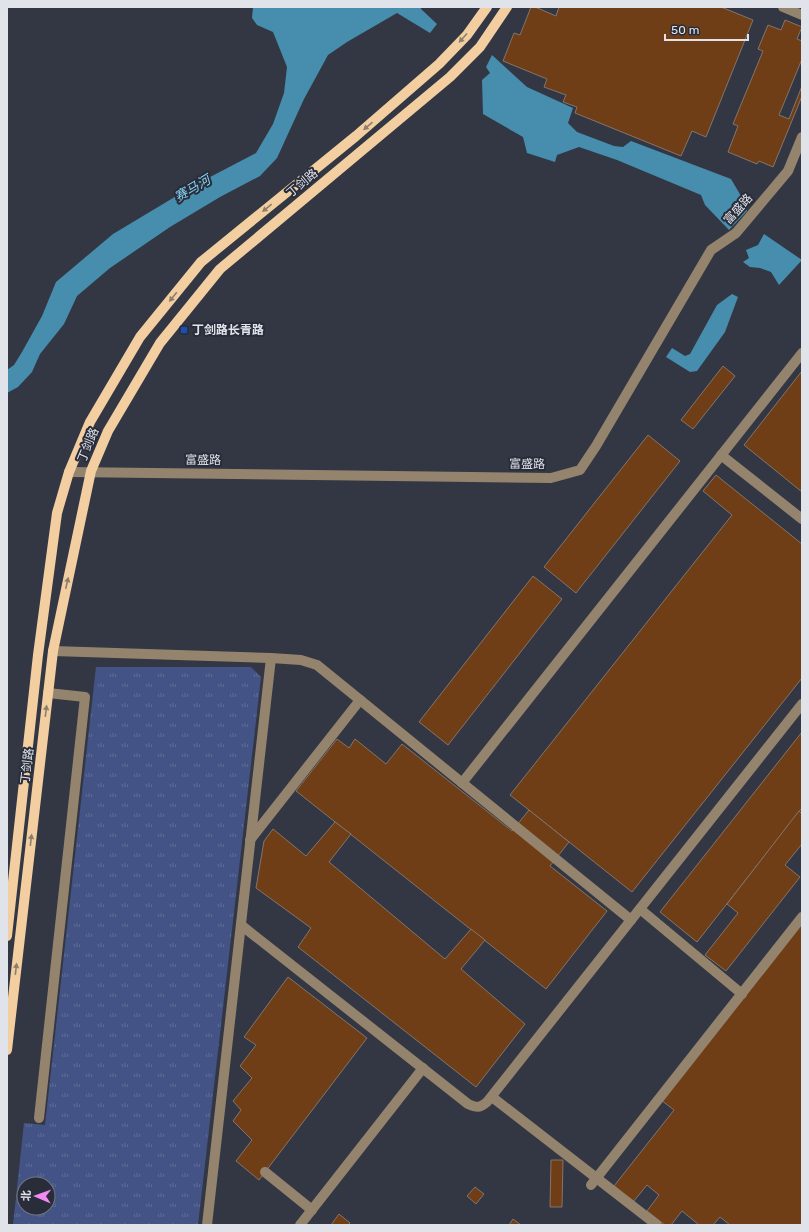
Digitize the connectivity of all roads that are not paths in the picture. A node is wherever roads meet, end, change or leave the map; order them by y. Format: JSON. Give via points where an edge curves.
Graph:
{"nodes":[{"id":1,"x":487,"y":7,"type":"edge"},
{"id":2,"x":507,"y":7,"type":"edge"},
{"id":3,"x":784,"y":7,"type":"edge"},
{"id":4,"x":802,"y":15,"type":"edge"},
{"id":5,"x":802,"y":137,"type":"edge"},
{"id":6,"x":802,"y":353,"type":"edge"},
{"id":7,"x":721,"y":455,"type":"junction"},
{"id":8,"x":91,"y":471,"type":"junction"},
{"id":9,"x":69,"y":472,"type":"junction"},
{"id":10,"x":802,"y":520,"type":"edge"},
{"id":11,"x":53,"y":651,"type":"junction"},
{"id":12,"x":271,"y":658,"type":"junction"},
{"id":13,"x":48,"y":693,"type":"junction"},
{"id":14,"x":360,"y":700,"type":"junction"},
{"id":15,"x":802,"y":704,"type":"edge"},
{"id":16,"x":462,"y":783,"type":"junction"},
{"id":17,"x":250,"y":840,"type":"junction"},
{"id":18,"x":9,"y":903,"type":"edge"},
{"id":19,"x":24,"y":904,"type":"junction"},
{"id":20,"x":640,"y":909,"type":"junction"},
{"id":21,"x":802,"y":917,"type":"edge"},
{"id":22,"x":631,"y":920,"type":"junction"},
{"id":23,"x":241,"y":925,"type":"junction"},
{"id":24,"x":7,"y":936,"type":"edge"},
{"id":25,"x":742,"y":994,"type":"junction"},
{"id":26,"x":7,"y":1050,"type":"edge"},
{"id":27,"x":423,"y":1068,"type":"junction"},
{"id":28,"x":492,"y":1097,"type":"junction"},
{"id":29,"x":39,"y":1118,"type":"dead end"},
{"id":30,"x":265,"y":1172,"type":"dead end"},
{"id":31,"x":593,"y":1182,"type":"junction"},
{"id":32,"x":312,"y":1210,"type":"junction"},
{"id":33,"x":206,"y":1225,"type":"edge"},
{"id":34,"x":300,"y":1225,"type":"edge"},
{"id":35,"x":657,"y":1225,"type":"edge"}],
"edges":[{"from":1,"to":9,"type":"main road","name":"丁剑路","one_way":true,"via":[[467,34],[439,64],[356,136],[201,262],[140,337],[90,422]]},
{"from":2,"to":8,"type":"main road","name":"丁剑路","via":[[480,47],[450,78],[220,268],[160,343],[108,431]]},
{"from":3,"to":4,"type":"street"},
{"from":5,"to":8,"type":"street","name":"富盛路","via":[[788,171],[736,233],[711,250],[580,470],[551,478]]},
{"from":6,"to":7,"type":"street"},
{"from":7,"to":10,"type":"street"},
{"from":7,"to":16,"type":"street"},
{"from":8,"to":9,"type":"street","name":"富盛路"},
{"from":11,"to":8,"type":"main road","name":"丁剑路","one_way":true},
{"from":9,"to":18,"type":"main road","name":"丁剑路","via":[[57,513]]},
{"from":11,"to":12,"type":"street"},
{"from":11,"to":13,"type":"main road","name":"丁剑路"},
{"from":12,"to":14,"type":"street","via":[[301,660],[316,665]]},
{"from":12,"to":17,"type":"street"},
{"from":19,"to":13,"type":"main road","name":"丁剑路","one_way":true},
{"from":13,"to":29,"type":"street","via":[[85,697]]},
{"from":14,"to":16,"type":"street"},
{"from":14,"to":17,"type":"street"},
{"from":15,"to":20,"type":"street"},
{"from":16,"to":22,"type":"street"},
{"from":17,"to":23,"type":"street"},
{"from":18,"to":19,"type":"street"},
{"from":18,"to":24,"type":"main road","name":"丁剑路"},
{"from":26,"to":19,"type":"main road","name":"丁剑路","one_way":true},
{"from":20,"to":22,"type":"street"},
{"from":20,"to":25,"type":"street"},
{"from":21,"to":25,"type":"street"},
{"from":22,"to":28,"type":"street"},
{"from":23,"to":27,"type":"street"},
{"from":23,"to":33,"type":"street"},
{"from":25,"to":31,"type":"street"},
{"from":27,"to":28,"type":"street","via":[[468,1104],[477,1108],[482,1107]]},
{"from":27,"to":32,"type":"street"},
{"from":28,"to":31,"type":"street"},
{"from":30,"to":32,"type":"street"},
{"from":31,"to":35,"type":"street"},
{"from":32,"to":34,"type":"street"}]}
